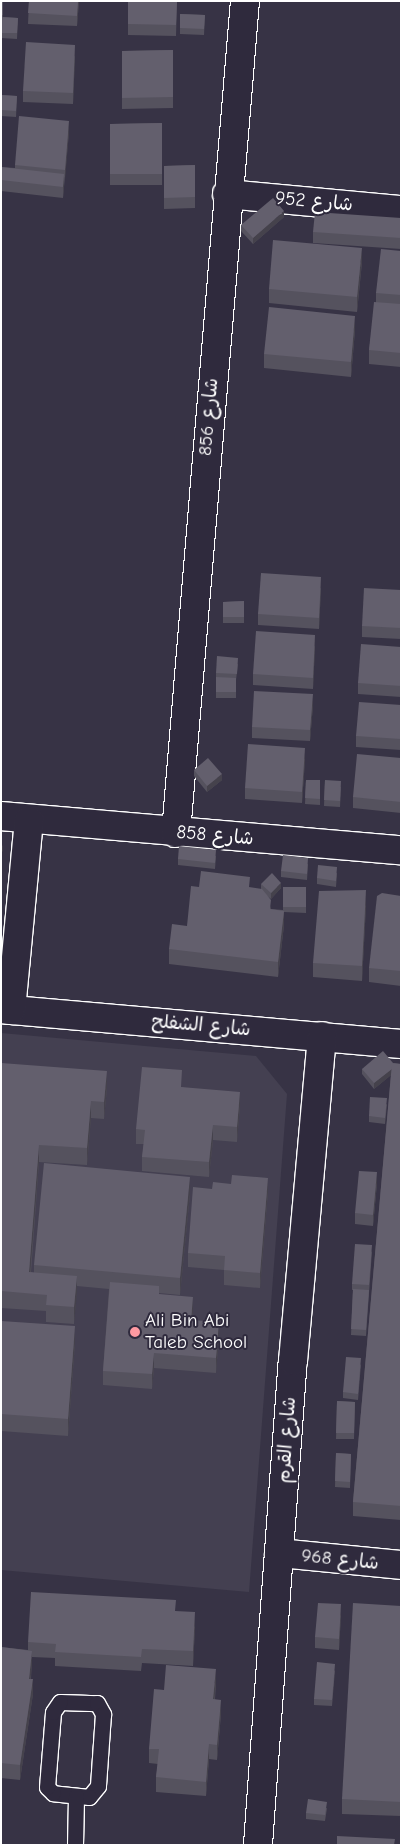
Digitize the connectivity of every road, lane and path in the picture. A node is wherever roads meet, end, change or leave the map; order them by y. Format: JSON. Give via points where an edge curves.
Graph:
{"nodes":[{"id":1,"x":245,"y":1,"type":"edge"},
{"id":2,"x":227,"y":194,"type":"junction"},
{"id":3,"x":401,"y":210,"type":"edge"},
{"id":4,"x":1,"y":816,"type":"edge"},
{"id":5,"x":29,"y":820,"type":"junction"},
{"id":6,"x":176,"y":833,"type":"junction"},
{"id":7,"x":401,"y":850,"type":"edge"},
{"id":8,"x":6,"y":1009,"type":"edge"},
{"id":9,"x":322,"y":1036,"type":"junction"},
{"id":10,"x":401,"y":1044,"type":"edge"},
{"id":11,"x":279,"y":1553,"type":"junction"},
{"id":12,"x":401,"y":1565,"type":"edge"},
{"id":13,"x":76,"y":1796,"type":"junction"},
{"id":14,"x":75,"y":1845,"type":"edge"},
{"id":15,"x":258,"y":1845,"type":"edge"}],
"edges":[{"from":1,"to":2,"type":"street","name":"شارع 856"},
{"from":2,"to":3,"type":"street","name":"شارع 952"},
{"from":2,"to":6,"type":"street","name":"شارع 856"},
{"from":4,"to":5,"type":"street","name":"شارع 858"},
{"from":5,"to":6,"type":"street","name":"شارع 858"},
{"from":5,"to":8,"type":"street"},
{"from":6,"to":7,"type":"street","name":"شارع 858"},
{"from":8,"to":9,"type":"street","name":"شارع الشفلح"},
{"from":9,"to":10,"type":"street","name":"شارع الشفلح"},
{"from":9,"to":11,"type":"street","name":"شارع القرم"},
{"from":11,"to":12,"type":"street","name":"شارع 968"},
{"from":11,"to":15,"type":"street","name":"شارع القرم"},
{"from":13,"to":13,"type":"lane","via":[[88,1797],[98,1786],[103,1714],[96,1703],[60,1702],[53,1712],[47,1787]]},
{"from":13,"to":14,"type":"lane"}]}
